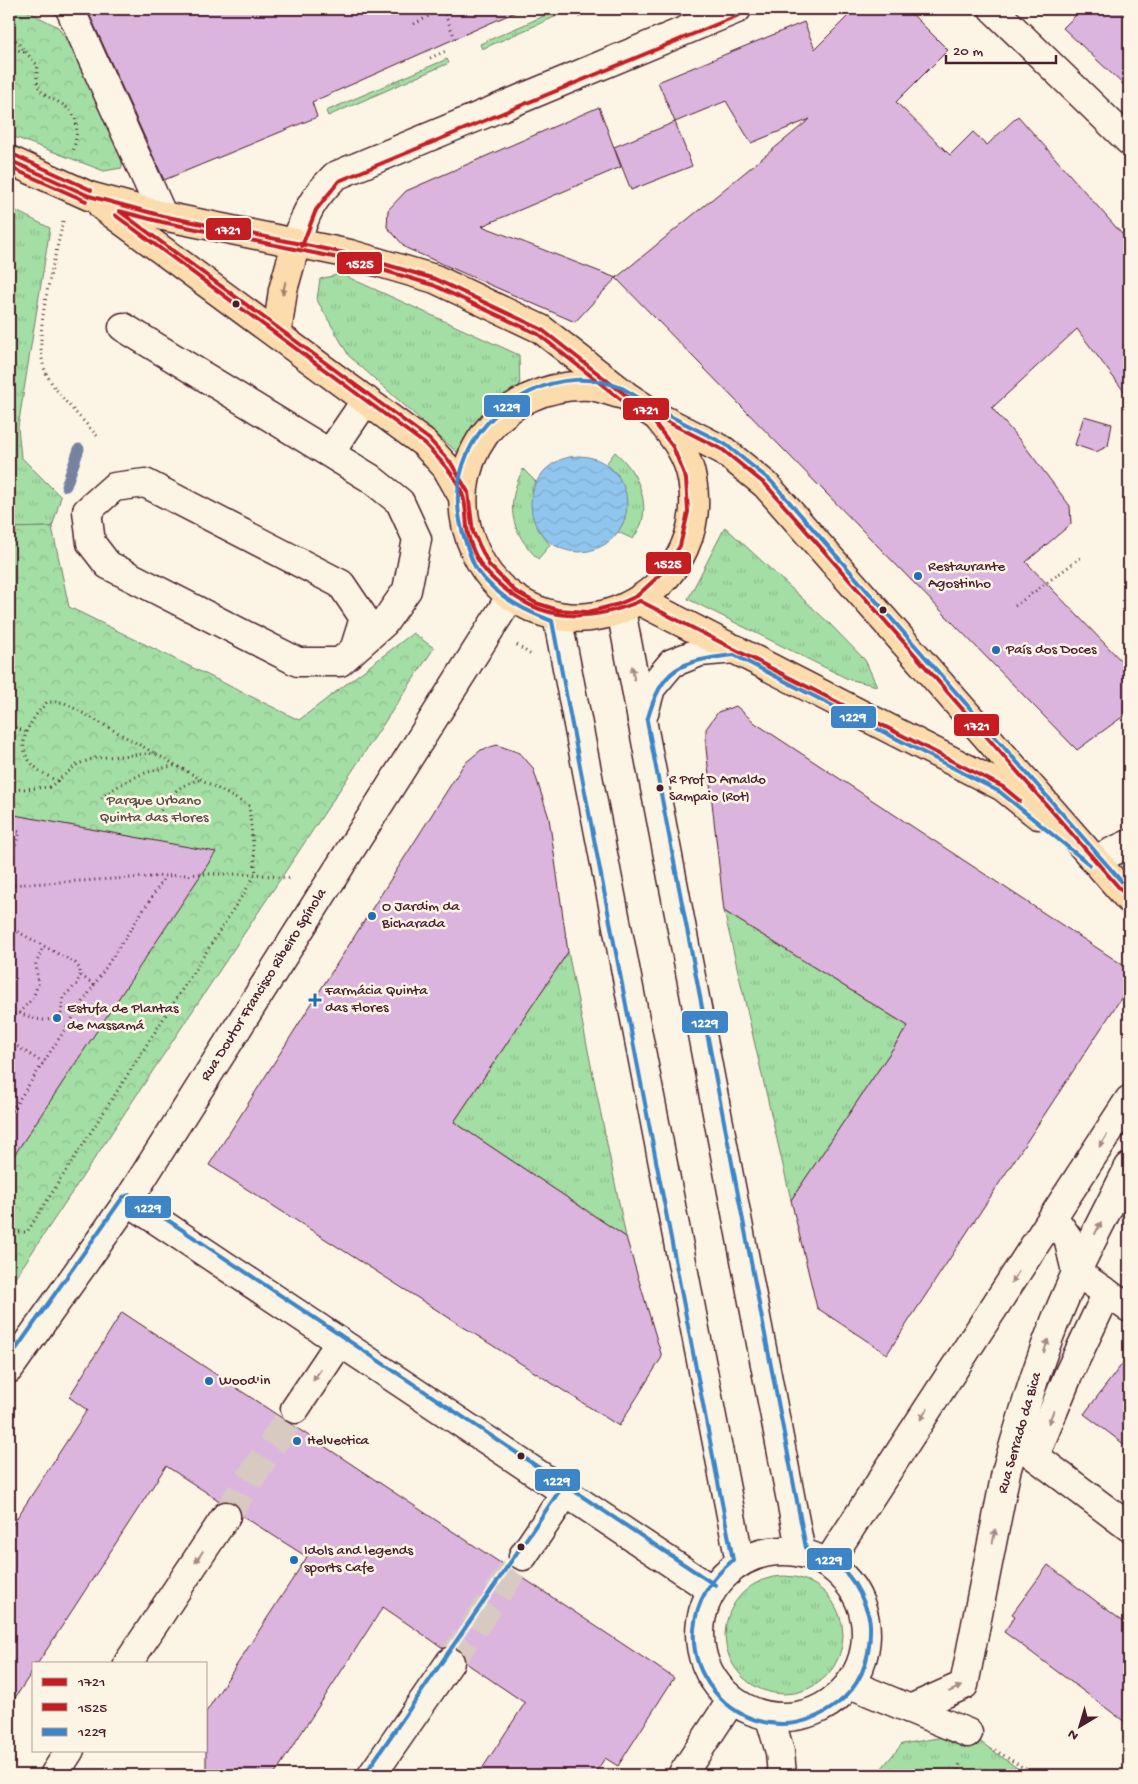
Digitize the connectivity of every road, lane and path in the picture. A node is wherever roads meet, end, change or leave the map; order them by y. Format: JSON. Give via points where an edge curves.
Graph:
{"nodes":[{"id":1,"x":70,"y":9,"type":"edge"},
{"id":2,"x":573,"y":9,"type":"edge"},
{"id":3,"x":737,"y":9,"type":"edge"},
{"id":4,"x":993,"y":9,"type":"edge"},
{"id":5,"x":443,"y":10,"type":"dead end"},
{"id":6,"x":431,"y":15,"type":"dead end"},
{"id":7,"x":580,"y":17,"type":"dead end"},
{"id":8,"x":414,"y":24,"type":"dead end"},
{"id":9,"x":9,"y":33,"type":"edge"},
{"id":10,"x":455,"y":38,"type":"dead end"},
{"id":11,"x":9,"y":47,"type":"edge"},
{"id":12,"x":446,"y":51,"type":"dead end"},
{"id":13,"x":28,"y":53,"type":"junction"},
{"id":14,"x":430,"y":58,"type":"dead end"},
{"id":15,"x":1129,"y":141,"type":"edge"},
{"id":16,"x":9,"y":160,"type":"edge"},
{"id":17,"x":62,"y":183,"type":"junction"},
{"id":18,"x":89,"y":196,"type":"junction"},
{"id":19,"x":163,"y":216,"type":"junction"},
{"id":20,"x":296,"y":244,"type":"junction"},
{"id":21,"x":123,"y":327,"type":"dead end"},
{"id":22,"x":277,"y":334,"type":"junction"},
{"id":23,"x":628,"y":397,"type":"junction"},
{"id":24,"x":366,"y":400,"type":"junction"},
{"id":25,"x":658,"y":416,"type":"junction"},
{"id":26,"x":98,"y":437,"type":"dead end"},
{"id":27,"x":330,"y":454,"type":"junction"},
{"id":28,"x":462,"y":495,"type":"junction"},
{"id":29,"x":1083,"y":556,"type":"dead end"},
{"id":30,"x":512,"y":596,"type":"junction"},
{"id":31,"x":631,"y":605,"type":"junction"},
{"id":32,"x":1015,"y":606,"type":"dead end"},
{"id":33,"x":557,"y":616,"type":"junction"},
{"id":34,"x":355,"y":647,"type":"junction"},
{"id":35,"x":735,"y":649,"type":"junction"},
{"id":36,"x":641,"y":721,"type":"junction"},
{"id":37,"x":9,"y":729,"type":"edge"},
{"id":38,"x":25,"y":732,"type":"junction"},
{"id":39,"x":157,"y":753,"type":"junction"},
{"id":40,"x":178,"y":765,"type":"junction"},
{"id":41,"x":202,"y":779,"type":"junction"},
{"id":42,"x":57,"y":781,"type":"junction"},
{"id":43,"x":9,"y":790,"type":"edge"},
{"id":44,"x":101,"y":798,"type":"dead end"},
{"id":45,"x":158,"y":815,"type":"dead end"},
{"id":46,"x":12,"y":822,"type":"dead end"},
{"id":47,"x":1129,"y":844,"type":"edge"},
{"id":48,"x":1094,"y":860,"type":"junction"},
{"id":49,"x":9,"y":864,"type":"edge"},
{"id":50,"x":256,"y":874,"type":"junction"},
{"id":51,"x":165,"y":877,"type":"junction"},
{"id":52,"x":9,"y":885,"type":"edge"},
{"id":53,"x":326,"y":889,"type":"junction"},
{"id":54,"x":1129,"y":899,"type":"edge"},
{"id":55,"x":10,"y":928,"type":"edge"},
{"id":56,"x":43,"y":947,"type":"junction"},
{"id":57,"x":80,"y":975,"type":"junction"},
{"id":58,"x":95,"y":985,"type":"junction"},
{"id":59,"x":19,"y":1013,"type":"junction"},
{"id":60,"x":9,"y":1015,"type":"edge"},
{"id":61,"x":9,"y":1041,"type":"edge"},
{"id":62,"x":43,"y":1063,"type":"junction"},
{"id":63,"x":1129,"y":1100,"type":"edge"},
{"id":64,"x":9,"y":1115,"type":"edge"},
{"id":65,"x":1129,"y":1168,"type":"edge"},
{"id":66,"x":128,"y":1201,"type":"junction"},
{"id":67,"x":1054,"y":1218,"type":"junction"},
{"id":68,"x":9,"y":1232,"type":"edge"},
{"id":69,"x":1076,"y":1272,"type":"junction"},
{"id":70,"x":1107,"y":1293,"type":"junction"},
{"id":71,"x":1129,"y":1308,"type":"edge"},
{"id":72,"x":340,"y":1342,"type":"junction"},
{"id":73,"x":9,"y":1369,"type":"edge"},
{"id":74,"x":295,"y":1409,"type":"tunnel mouth"},
{"id":75,"x":1025,"y":1448,"type":"junction"},
{"id":76,"x":565,"y":1494,"type":"junction"},
{"id":77,"x":226,"y":1516,"type":"tunnel mouth"},
{"id":78,"x":1129,"y":1527,"type":"edge"},
{"id":79,"x":801,"y":1553,"type":"junction"},
{"id":80,"x":523,"y":1556,"type":"tunnel mouth"},
{"id":81,"x":740,"y":1562,"type":"junction"},
{"id":82,"x":827,"y":1564,"type":"junction"},
{"id":83,"x":712,"y":1590,"type":"junction"},
{"id":84,"x":129,"y":1662,"type":"edge"},
{"id":85,"x":450,"y":1662,"type":"tunnel mouth"},
{"id":86,"x":850,"y":1684,"type":"junction"},
{"id":87,"x":731,"y":1701,"type":"junction"},
{"id":88,"x":910,"y":1709,"type":"junction"},
{"id":89,"x":770,"y":1718,"type":"junction"},
{"id":90,"x":968,"y":1733,"type":"joint"},
{"id":91,"x":69,"y":1752,"type":"edge"},
{"id":92,"x":54,"y":1775,"type":"edge"},
{"id":93,"x":372,"y":1775,"type":"edge"},
{"id":94,"x":682,"y":1775,"type":"edge"},
{"id":95,"x":782,"y":1775,"type":"edge"},
{"id":96,"x":1035,"y":1775,"type":"edge"}],
"edges":[{"from":1,"to":19,"type":"street"},
{"from":2,"to":7,"type":"path"},
{"from":3,"to":20,"type":"street","via":[[335,176],[316,195],[303,219]]},
{"from":4,"to":15,"type":"street"},
{"from":5,"to":10,"type":"path"},
{"from":6,"to":8,"type":"path"},
{"from":9,"to":13,"type":"path"},
{"from":11,"to":13,"type":"path"},
{"from":12,"to":14,"type":"path"},
{"from":13,"to":17,"type":"path","via":[[38,66],[35,79],[40,91],[69,110],[76,119],[72,160]]},
{"from":16,"to":17,"type":"main road"},
{"from":17,"to":18,"type":"main road"},
{"from":17,"to":26,"type":"path","via":[[58,209],[63,222],[51,273],[40,349],[47,374]]},
{"from":18,"to":19,"type":"main road"},
{"from":18,"to":22,"type":"main road"},
{"from":19,"to":20,"type":"main road"},
{"from":20,"to":22,"type":"main road","one_way":true,"via":[[283,290]]},
{"from":20,"to":23,"type":"main road","via":[[350,254],[444,284],[541,329]]},
{"from":21,"to":27,"type":"street"},
{"from":22,"to":24,"type":"main road"},
{"from":23,"to":25,"type":"main road"},
{"from":23,"to":28,"type":"main road","via":[[592,386],[554,388],[518,402],[490,426],[471,458]]},
{"from":24,"to":27,"type":"street"},
{"from":24,"to":28,"type":"main road","via":[[425,444],[446,467]]},
{"from":25,"to":31,"type":"main road","via":[[679,444],[692,478],[694,514],[686,548],[667,577]]},
{"from":25,"to":48,"type":"main road","via":[[723,450],[766,485]]},
{"from":27,"to":34,"type":"street","via":[[370,478],[400,502],[417,539],[407,590],[384,623]]},
{"from":28,"to":30,"type":"main road","via":[[467,534],[484,569]]},
{"from":29,"to":32,"type":"path"},
{"from":30,"to":33,"type":"main road","via":[[533,609]]},
{"from":30,"to":53,"type":"street","name":"Rua Doutor Francisco Ribeiro Spínola"},
{"from":31,"to":33,"type":"main road","via":[[589,618]]},
{"from":31,"to":35,"type":"main road"},
{"from":36,"to":31,"type":"street","one_way":true},
{"from":33,"to":81,"type":"street"},
{"from":34,"to":34,"type":"street","via":[[364,618],[341,584],[153,487],[145,483],[114,487],[87,511],[91,543],[108,564],[298,662],[340,662]]},
{"from":35,"to":36,"type":"street","via":[[700,652],[672,663],[651,688]]},
{"from":35,"to":48,"type":"main road","via":[[1003,787]]},
{"from":36,"to":79,"type":"street"},
{"from":37,"to":38,"type":"path","via":[[10,726]]},
{"from":38,"to":39,"type":"path","via":[[47,702],[63,702]]},
{"from":38,"to":42,"type":"path","via":[[23,753],[33,766]]},
{"from":39,"to":40,"type":"path"},
{"from":39,"to":42,"type":"path","via":[[95,758],[78,764]]},
{"from":40,"to":41,"type":"path"},
{"from":40,"to":44,"type":"path","via":[[147,770],[119,784]]},
{"from":41,"to":45,"type":"path","via":[[182,785],[168,797]]},
{"from":41,"to":50,"type":"path","via":[[249,806]]},
{"from":42,"to":43,"type":"path","via":[[50,787]]},
{"from":46,"to":49,"type":"path","via":[[9,829],[20,832]]},
{"from":47,"to":48,"type":"street"},
{"from":48,"to":54,"type":"main road"},
{"from":50,"to":51,"type":"path"},
{"from":50,"to":53,"type":"path","via":[[283,877]]},
{"from":50,"to":68,"type":"path","via":[[27,1232]]},
{"from":51,"to":52,"type":"path"},
{"from":51,"to":58,"type":"path"},
{"from":53,"to":66,"type":"street","name":"Rua Doutor Francisco Ribeiro Spínola"},
{"from":55,"to":56,"type":"path"},
{"from":56,"to":57,"type":"path","via":[[75,963]]},
{"from":56,"to":59,"type":"path","via":[[36,964],[37,990]]},
{"from":57,"to":58,"type":"path"},
{"from":57,"to":59,"type":"path","via":[[77,984],[65,993],[61,1015],[52,1020],[36,1020]]},
{"from":58,"to":62,"type":"path"},
{"from":59,"to":60,"type":"path"},
{"from":61,"to":62,"type":"path"},
{"from":62,"to":64,"type":"path"},
{"from":63,"to":67,"type":"street","one_way":true},
{"from":69,"to":65,"type":"street","name":"Rua Serrado da Bica","one_way":true},
{"from":66,"to":72,"type":"street"},
{"from":66,"to":73,"type":"street","name":"Rua Doutor Francisco Ribeiro Spínola"},
{"from":67,"to":69,"type":"street","via":[[1068,1238]]},
{"from":67,"to":82,"type":"street","one_way":true},
{"from":69,"to":70,"type":"street"},
{"from":75,"to":69,"type":"street","name":"Rua Serrado da Bica","one_way":true,"via":[[1049,1337]]},
{"from":70,"to":71,"type":"street"},
{"from":70,"to":75,"type":"street","one_way":true,"via":[[1069,1373]]},
{"from":72,"to":74,"type":"street","one_way":true},
{"from":72,"to":76,"type":"street"},
{"from":75,"to":78,"type":"street"},
{"from":88,"to":75,"type":"street","name":"Rua Serrado da Bica","one_way":true,"via":[[964,1685],[1006,1472]]},
{"from":76,"to":80,"type":"street"},
{"from":76,"to":83,"type":"street"},
{"from":77,"to":84,"type":"street","one_way":true},
{"from":79,"to":81,"type":"street","via":[[780,1550]]},
{"from":79,"to":82,"type":"street"},
{"from":81,"to":83,"type":"street","via":[[724,1574]]},
{"from":82,"to":86,"type":"street","via":[[848,1582],[862,1605],[866,1632],[863,1660]]},
{"from":83,"to":87,"type":"street","via":[[701,1612],[699,1636],[714,1683]]},
{"from":85,"to":93,"type":"street"},
{"from":86,"to":88,"type":"street"},
{"from":86,"to":89,"type":"street","via":[[834,1701],[814,1712],[793,1718]]},
{"from":87,"to":89,"type":"street","via":[[749,1712]]},
{"from":87,"to":94,"type":"street"},
{"from":88,"to":90,"type":"street"},
{"from":89,"to":95,"type":"street","via":[[780,1752]]},
{"from":90,"to":96,"type":"path"},
{"from":91,"to":92,"type":"street"}]}
